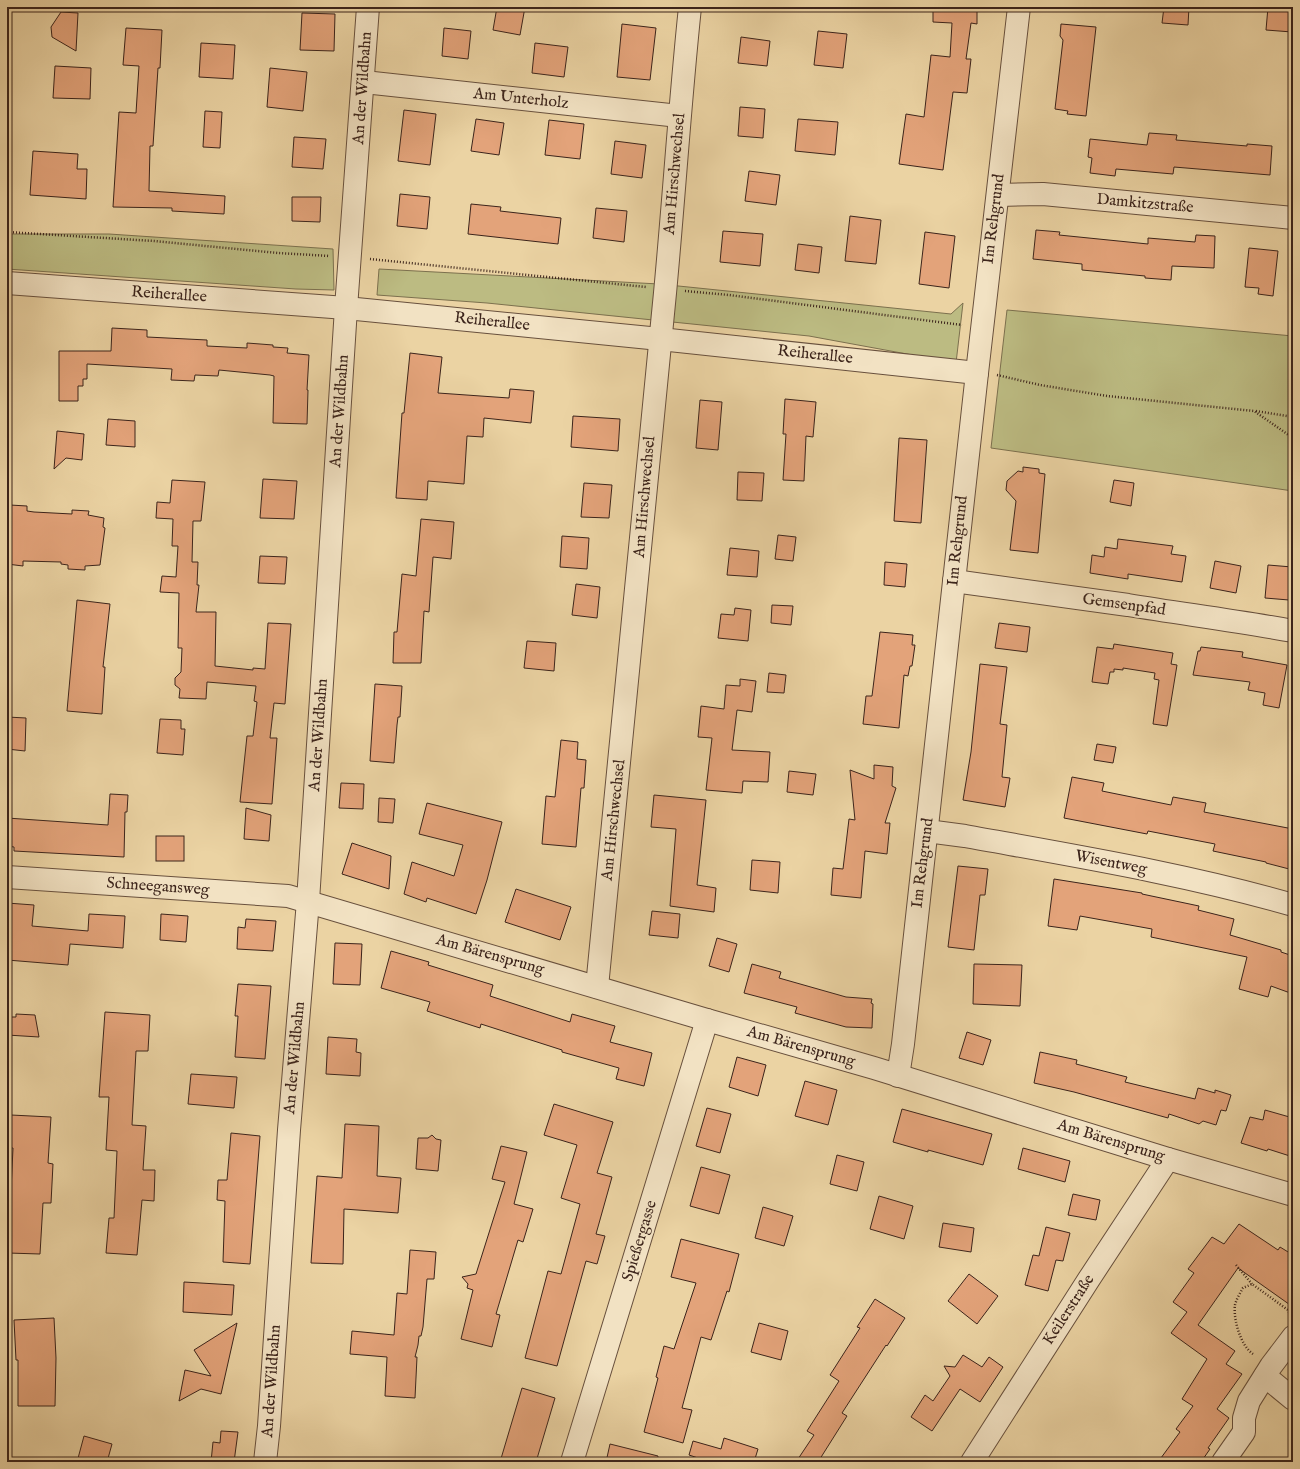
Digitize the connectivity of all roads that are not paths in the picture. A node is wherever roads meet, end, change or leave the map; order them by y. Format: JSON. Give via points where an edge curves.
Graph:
{"nodes":[{"id":1,"x":368,"y":7,"type":"edge"},
{"id":2,"x":690,"y":7,"type":"edge"},
{"id":3,"x":1019,"y":7,"type":"edge"},
{"id":4,"x":364,"y":82,"type":"junction"},
{"id":5,"x":679,"y":116,"type":"junction"},
{"id":6,"x":998,"y":195,"type":"junction"},
{"id":7,"x":1293,"y":218,"type":"edge"},
{"id":8,"x":7,"y":283,"type":"edge"},
{"id":9,"x":346,"y":308,"type":"junction"},
{"id":10,"x":660,"y":339,"type":"junction"},
{"id":11,"x":977,"y":373,"type":"junction"},
{"id":12,"x":954,"y":581,"type":"junction"},
{"id":13,"x":1293,"y":631,"type":"edge"},
{"id":14,"x":927,"y":831,"type":"junction"},
{"id":15,"x":7,"y":877,"type":"edge"},
{"id":16,"x":308,"y":901,"type":"junction"},
{"id":17,"x":1293,"y":905,"type":"edge"},
{"id":18,"x":597,"y":987,"type":"junction"},
{"id":19,"x":707,"y":1020,"type":"junction"},
{"id":20,"x":898,"y":1076,"type":"junction"},
{"id":21,"x":1168,"y":1159,"type":"junction"},
{"id":22,"x":1293,"y":1196,"type":"edge"},
{"id":23,"x":1293,"y":1337,"type":"edge"},
{"id":24,"x":1268,"y":1371,"type":"junction"},
{"id":25,"x":1293,"y":1399,"type":"edge"},
{"id":26,"x":265,"y":1462,"type":"edge"},
{"id":27,"x":572,"y":1462,"type":"edge"},
{"id":28,"x":972,"y":1462,"type":"edge"},
{"id":29,"x":1223,"y":1462,"type":"edge"}],
"edges":[{"from":1,"to":4,"type":"street","name":"An der Wildbahn"},
{"from":2,"to":5,"type":"street","name":"Am Hirschwechsel"},
{"from":3,"to":6,"type":"street","name":"Im Rehgrund"},
{"from":4,"to":5,"type":"street","name":"Am Unterholz"},
{"from":4,"to":9,"type":"street","name":"An der Wildbahn"},
{"from":5,"to":10,"type":"street","name":"Am Hirschwechsel","via":[[678,154]]},
{"from":6,"to":7,"type":"street","name":"Damkitzstraße","via":[[1043,194]]},
{"from":6,"to":11,"type":"street","name":"Im Rehgrund"},
{"from":8,"to":9,"type":"street","name":"Reiherallee"},
{"from":9,"to":10,"type":"street","name":"Reiherallee"},
{"from":9,"to":16,"type":"street","name":"An der Wildbahn"},
{"from":10,"to":11,"type":"street","name":"Reiherallee"},
{"from":10,"to":18,"type":"street","name":"Am Hirschwechsel"},
{"from":11,"to":12,"type":"street","name":"Im Rehgrund"},
{"from":12,"to":13,"type":"street","name":"Gemsenpfad"},
{"from":12,"to":14,"type":"street","name":"Im Rehgrund"},
{"from":14,"to":17,"type":"street","name":"Wisentweg","via":[[1189,878]]},
{"from":14,"to":20,"type":"street","name":"Im Rehgrund"},
{"from":15,"to":16,"type":"street","name":"Schneegansweg","via":[[288,896]]},
{"from":16,"to":18,"type":"street","name":"Am Bärensprung"},
{"from":16,"to":26,"type":"street","name":"An der Wildbahn","via":[[263,1426]]},
{"from":18,"to":19,"type":"street","name":"Am Bärensprung"},
{"from":19,"to":20,"type":"street","name":"Am Bärensprung"},
{"from":19,"to":27,"type":"street","name":"Spießergasse"},
{"from":20,"to":21,"type":"street","name":"Am Bärensprung"},
{"from":21,"to":22,"type":"street","name":"Am Bärensprung"},
{"from":21,"to":28,"type":"street","name":"Keilerstraße"},
{"from":23,"to":24,"type":"street"},
{"from":24,"to":25,"type":"street"},
{"from":24,"to":29,"type":"street","via":[[1248,1401],[1244,1432]]}]}
